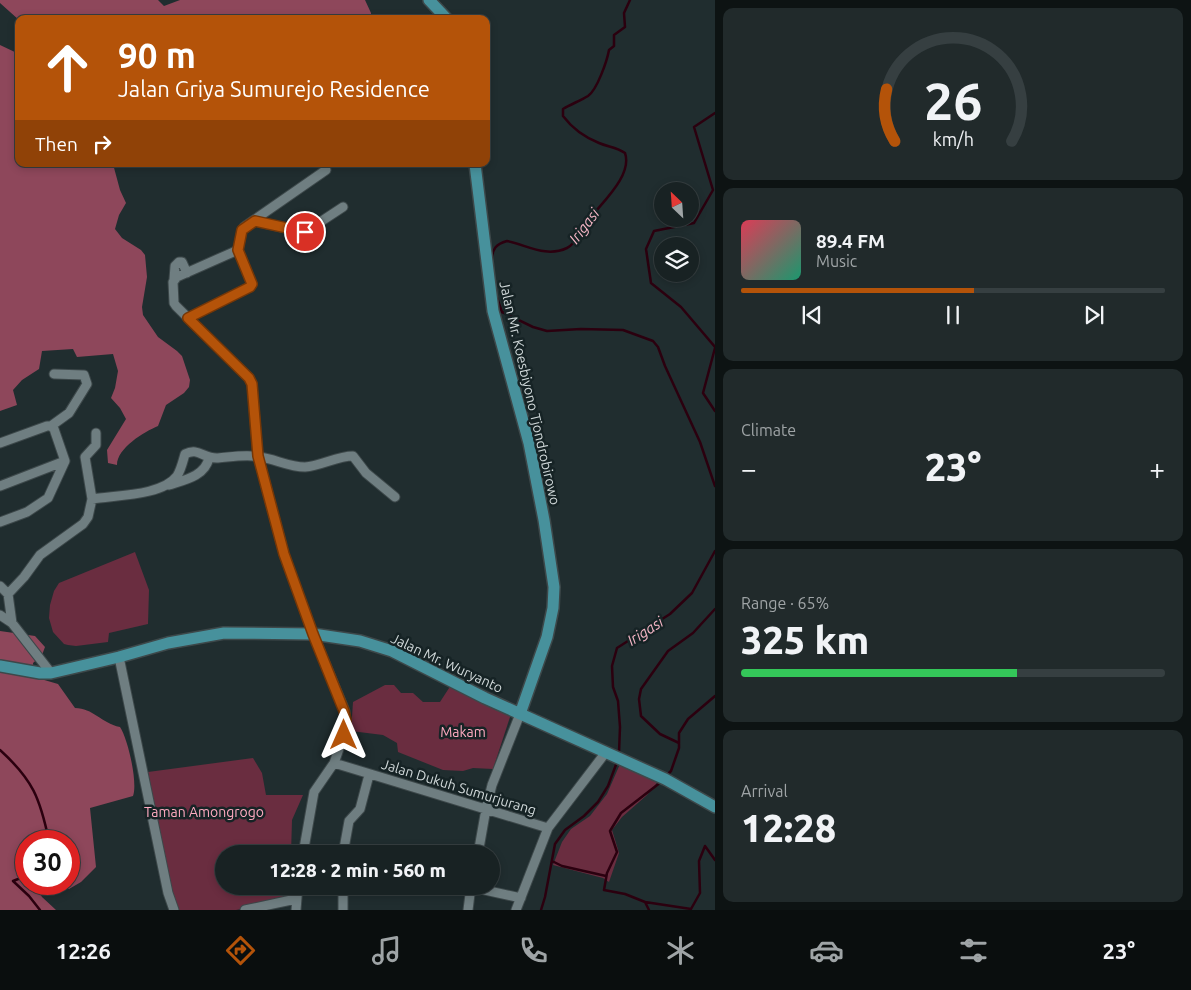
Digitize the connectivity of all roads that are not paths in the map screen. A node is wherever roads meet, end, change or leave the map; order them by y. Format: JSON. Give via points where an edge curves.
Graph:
{"nodes":[{"id":1,"x":429,"y":0,"type":"edge"},
{"id":2,"x":443,"y":15,"type":"edge"},
{"id":3,"x":474,"y":167,"type":"edge"},
{"id":4,"x":326,"y":170,"type":"dead end"},
{"id":5,"x":343,"y":207,"type":"dead end"},
{"id":6,"x":255,"y":221,"type":"junction"},
{"id":7,"x":238,"y":250,"type":"junction"},
{"id":8,"x":187,"y":273,"type":"junction"},
{"id":9,"x":174,"y":279,"type":"junction"},
{"id":10,"x":188,"y":318,"type":"junction"},
{"id":11,"x":54,"y":374,"type":"dead end"},
{"id":12,"x":51,"y":426,"type":"junction"},
{"id":13,"x":96,"y":433,"type":"dead end"},
{"id":14,"x":0,"y":443,"type":"edge"},
{"id":15,"x":258,"y":456,"type":"junction"},
{"id":16,"x":209,"y":458,"type":"junction"},
{"id":17,"x":65,"y":461,"type":"junction"},
{"id":18,"x":0,"y":486,"type":"edge"},
{"id":19,"x":164,"y":487,"type":"junction"},
{"id":20,"x":395,"y":497,"type":"dead end"},
{"id":21,"x":92,"y":499,"type":"junction"},
{"id":22,"x":0,"y":522,"type":"edge"},
{"id":23,"x":0,"y":586,"type":"edge"},
{"id":24,"x":8,"y":594,"type":"junction"},
{"id":25,"x":0,"y":615,"type":"edge"},
{"id":26,"x":12,"y":623,"type":"junction"},
{"id":27,"x":313,"y":634,"type":"junction"},
{"id":28,"x":119,"y":657,"type":"junction"},
{"id":29,"x":0,"y":666,"type":"edge"},
{"id":30,"x":51,"y":673,"type":"junction"},
{"id":31,"x":520,"y":714,"type":"junction"},
{"id":32,"x":606,"y":752,"type":"junction"},
{"id":33,"x":334,"y":763,"type":"junction"},
{"id":34,"x":368,"y":775,"type":"junction"},
{"id":35,"x":715,"y":807,"type":"edge"},
{"id":36,"x":486,"y":809,"type":"junction"},
{"id":37,"x":548,"y":828,"type":"junction"},
{"id":38,"x":305,"y":845,"type":"edge"},
{"id":39,"x":345,"y":845,"type":"edge"},
{"id":40,"x":480,"y":845,"type":"edge"},
{"id":41,"x":500,"y":893,"type":"edge"},
{"id":42,"x":297,"y":895,"type":"edge"},
{"id":43,"x":343,"y":895,"type":"edge"},
{"id":44,"x":470,"y":895,"type":"edge"},
{"id":45,"x":521,"y":898,"type":"junction"},
{"id":46,"x":296,"y":899,"type":"junction"},
{"id":47,"x":174,"y":910,"type":"edge"},
{"id":48,"x":246,"y":910,"type":"edge"},
{"id":49,"x":296,"y":910,"type":"edge"},
{"id":50,"x":343,"y":910,"type":"edge"},
{"id":51,"x":468,"y":910,"type":"edge"},
{"id":52,"x":516,"y":910,"type":"edge"}],
"edges":[{"from":1,"to":2,"type":"main road"},
{"from":3,"to":31,"type":"main road","name":"Jalan Mr. Koesbiyono Tjondrobirowo","via":[[493,311],[529,443],[554,587],[547,637]]},
{"from":4,"to":6,"type":"street"},
{"from":5,"to":6,"type":"street","via":[[302,232]]},
{"from":6,"to":7,"type":"street","via":[[242,230]]},
{"from":7,"to":8,"type":"street"},
{"from":7,"to":10,"type":"street","via":[[252,284],[250,287]]},
{"from":8,"to":9,"type":"street"},
{"from":8,"to":9,"type":"street","via":[[180,261]]},
{"from":9,"to":10,"type":"street","via":[[174,303]]},
{"from":10,"to":15,"type":"street","via":[[249,378]]},
{"from":11,"to":12,"type":"street","via":[[84,376],[87,384],[69,413]]},
{"from":12,"to":14,"type":"street"},
{"from":12,"to":17,"type":"street"},
{"from":13,"to":21,"type":"street","via":[[96,445],[85,457]]},
{"from":15,"to":16,"type":"street"},
{"from":15,"to":20,"type":"street","via":[[305,467],[353,456],[366,473]]},
{"from":15,"to":27,"type":"street","via":[[284,554]]},
{"from":16,"to":19,"type":"street","via":[[200,472]]},
{"from":16,"to":19,"type":"street","via":[[197,451],[185,454],[177,475]]},
{"from":17,"to":18,"type":"street"},
{"from":17,"to":22,"type":"street","via":[[48,498],[27,512]]},
{"from":19,"to":21,"type":"street"},
{"from":21,"to":24,"type":"street","via":[[83,524],[40,555]]},
{"from":23,"to":24,"type":"street"},
{"from":24,"to":26,"type":"street"},
{"from":25,"to":26,"type":"street"},
{"from":26,"to":30,"type":"street"},
{"from":27,"to":28,"type":"main road","name":"Jalan Mr. Wuryanto","via":[[224,633],[168,643]]},
{"from":27,"to":31,"type":"main road","name":"Jalan Mr. Wuryanto","via":[[360,641],[392,651]]},
{"from":27,"to":33,"type":"street","via":[[346,720]]},
{"from":28,"to":30,"type":"main road","name":"Jalan Mr. Wuryanto"},
{"from":28,"to":47,"type":"street"},
{"from":29,"to":30,"type":"main road","name":"Jalan Mr. Wuryanto"},
{"from":31,"to":32,"type":"main road","name":"Jalan Mr. Wuryanto"},
{"from":31,"to":36,"type":"street"},
{"from":32,"to":35,"type":"main road","name":"Jalan Mr. Wuryanto"},
{"from":32,"to":37,"type":"street"},
{"from":33,"to":34,"type":"street","name":"Jalan Dukuh Sumurjurang"},
{"from":33,"to":38,"type":"street","via":[[314,792]]},
{"from":34,"to":36,"type":"street","name":"Jalan Dukuh Sumurjurang"},
{"from":34,"to":39,"type":"street","via":[[360,809],[349,821]]},
{"from":36,"to":37,"type":"street","name":"Jalan Dukuh Sumurjurang"},
{"from":36,"to":40,"type":"street"},
{"from":37,"to":45,"type":"street"},
{"from":41,"to":45,"type":"street"},
{"from":42,"to":46,"type":"street"},
{"from":43,"to":50,"type":"street"},
{"from":44,"to":51,"type":"street"},
{"from":45,"to":52,"type":"street"},
{"from":46,"to":48,"type":"street"},
{"from":46,"to":49,"type":"street"}]}
